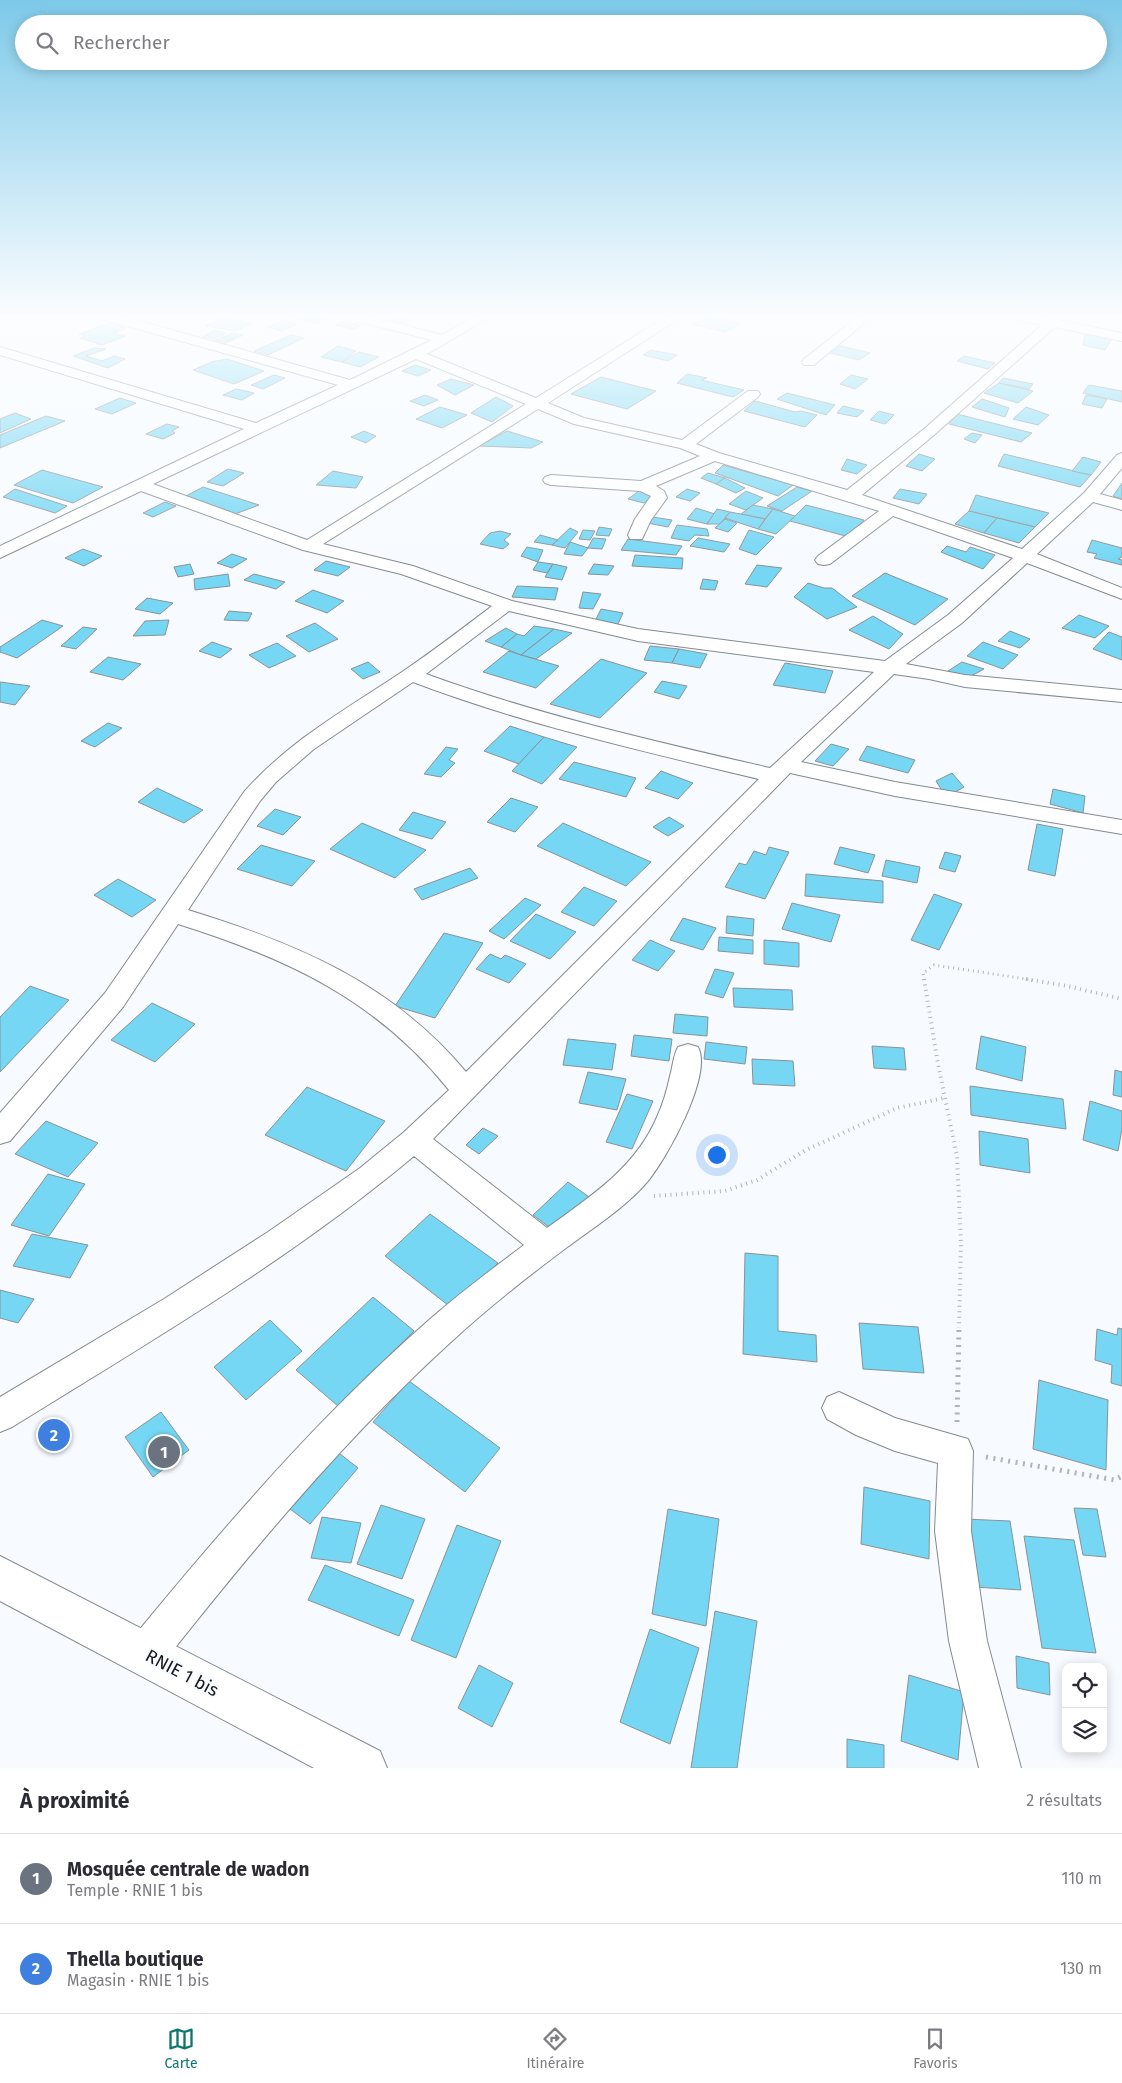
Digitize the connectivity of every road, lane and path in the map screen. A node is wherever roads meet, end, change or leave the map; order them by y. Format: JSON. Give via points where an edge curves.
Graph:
{"nodes":[{"id":1,"x":159,"y":399,"type":"edge"},
{"id":2,"x":323,"y":399,"type":"edge"},
{"id":3,"x":520,"y":399,"type":"edge"},
{"id":4,"x":545,"y":399,"type":"edge"},
{"id":5,"x":747,"y":399,"type":"edge"},
{"id":6,"x":966,"y":399,"type":"edge"},
{"id":7,"x":535,"y":405,"type":"junction"},
{"id":8,"x":257,"y":428,"type":"junction"},
{"id":9,"x":685,"y":445,"type":"junction"},
{"id":10,"x":714,"y":456,"type":"junction"},
{"id":11,"x":1122,"y":458,"type":"edge"},
{"id":12,"x":551,"y":480,"type":"dead end"},
{"id":13,"x":140,"y":485,"type":"junction"},
{"id":14,"x":643,"y":486,"type":"junction"},
{"id":15,"x":850,"y":496,"type":"junction"},
{"id":16,"x":1090,"y":496,"type":"junction"},
{"id":17,"x":1122,"y":505,"type":"edge"},
{"id":18,"x":890,"y":511,"type":"junction"},
{"id":19,"x":636,"y":535,"type":"dead end"},
{"id":20,"x":309,"y":546,"type":"junction"},
{"id":21,"x":0,"y":553,"type":"edge"},
{"id":22,"x":1025,"y":556,"type":"junction"},
{"id":23,"x":824,"y":560,"type":"dead end"},
{"id":24,"x":1122,"y":594,"type":"edge"},
{"id":25,"x":506,"y":605,"type":"junction"},
{"id":26,"x":890,"y":667,"type":"junction"},
{"id":27,"x":411,"y":675,"type":"junction"},
{"id":28,"x":1122,"y":696,"type":"edge"},
{"id":29,"x":779,"y":770,"type":"junction"},
{"id":30,"x":1122,"y":827,"type":"edge"},
{"id":31,"x":172,"y":914,"type":"junction"},
{"id":32,"x":1122,"y":999,"type":"edge"},
{"id":33,"x":688,"y":1054,"type":"dead end"},
{"id":34,"x":465,"y":1091,"type":"junction"},
{"id":35,"x":945,"y":1098,"type":"junction"},
{"id":36,"x":10,"y":1108,"type":"edge"},
{"id":37,"x":0,"y":1133,"type":"edge"},
{"id":38,"x":414,"y":1140,"type":"junction"},
{"id":39,"x":608,"y":1201,"type":"junction"},
{"id":40,"x":547,"y":1245,"type":"junction"},
{"id":41,"x":838,"y":1408,"type":"dead end"},
{"id":42,"x":0,"y":1416,"type":"edge"},
{"id":43,"x":956,"y":1451,"type":"junction"},
{"id":44,"x":1122,"y":1476,"type":"edge"},
{"id":45,"x":0,"y":1578,"type":"edge"},
{"id":46,"x":145,"y":1654,"type":"junction"},
{"id":47,"x":363,"y":1768,"type":"edge"},
{"id":48,"x":1000,"y":1768,"type":"edge"}],
"edges":[{"from":1,"to":8,"type":"street"},
{"from":2,"to":8,"type":"street"},
{"from":3,"to":7,"type":"street"},
{"from":4,"to":7,"type":"street"},
{"from":5,"to":9,"type":"street"},
{"from":6,"to":15,"type":"street"},
{"from":7,"to":9,"type":"street","via":[[579,421]]},
{"from":7,"to":20,"type":"street"},
{"from":8,"to":13,"type":"street"},
{"from":9,"to":10,"type":"street"},
{"from":10,"to":14,"type":"street"},
{"from":10,"to":15,"type":"street"},
{"from":11,"to":16,"type":"street"},
{"from":12,"to":14,"type":"street"},
{"from":13,"to":20,"type":"street"},
{"from":13,"to":21,"type":"street"},
{"from":14,"to":19,"type":"street","via":[[660,496]]},
{"from":15,"to":18,"type":"street"},
{"from":16,"to":17,"type":"street"},
{"from":16,"to":22,"type":"street"},
{"from":18,"to":22,"type":"street"},
{"from":18,"to":23,"type":"street"},
{"from":20,"to":25,"type":"street","via":[[407,570]]},
{"from":22,"to":24,"type":"street"},
{"from":22,"to":26,"type":"street","via":[[955,619]]},
{"from":25,"to":26,"type":"street","via":[[638,635]]},
{"from":25,"to":27,"type":"street"},
{"from":26,"to":28,"type":"street","via":[[965,681]]},
{"from":26,"to":29,"type":"street"},
{"from":27,"to":29,"type":"street","via":[[481,701],[573,728]]},
{"from":27,"to":31,"type":"street","via":[[336,722],[268,776]]},
{"from":29,"to":30,"type":"street"},
{"from":29,"to":34,"type":"street"},
{"from":31,"to":34,"type":"street","via":[[241,935],[325,972],[369,999],[419,1040]]},
{"from":31,"to":36,"type":"street","via":[[114,1000]]},
{"from":32,"to":35,"type":"path","via":[[1067,986],[934,965],[923,973]]},
{"from":33,"to":39,"type":"street","via":[[684,1083],[674,1114],[658,1145]]},
{"from":34,"to":38,"type":"street"},
{"from":35,"to":39,"type":"path","via":[[897,1108],[806,1150],[757,1180],[725,1191]]},
{"from":35,"to":43,"type":"path","via":[[957,1156],[960,1233]]},
{"from":36,"to":37,"type":"street"},
{"from":38,"to":40,"type":"street"},
{"from":38,"to":42,"type":"street","via":[[279,1241]]},
{"from":39,"to":40,"type":"street"},
{"from":40,"to":46,"type":"street","via":[[442,1330],[370,1398],[260,1516]]},
{"from":41,"to":43,"type":"street","via":[[866,1424],[906,1440]]},
{"from":43,"to":44,"type":"path","via":[[1115,1480]]},
{"from":43,"to":48,"type":"street","via":[[953,1531],[968,1641]]},
{"from":45,"to":46,"type":"main road","name":"RNIE 1 bis"},
{"from":46,"to":47,"type":"main road","name":"RNIE 1 bis"}]}
